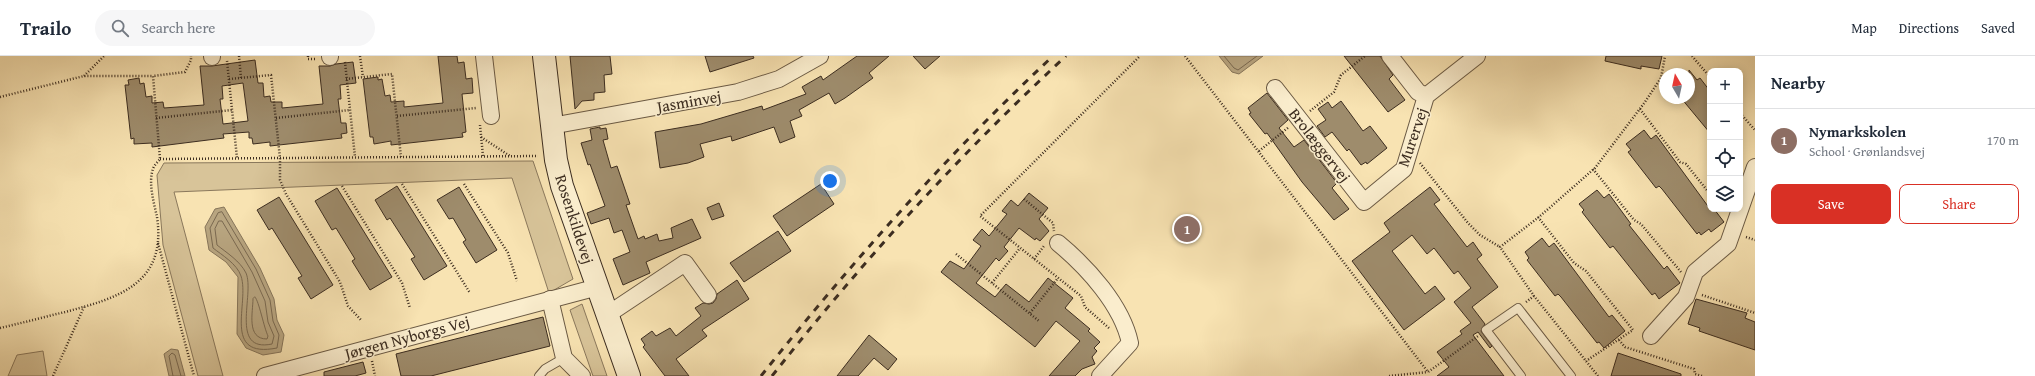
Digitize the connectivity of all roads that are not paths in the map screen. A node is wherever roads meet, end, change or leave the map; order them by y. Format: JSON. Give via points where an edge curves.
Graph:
{"nodes":[{"id":1,"x":484,"y":56,"type":"edge"},
{"id":2,"x":544,"y":56,"type":"edge"},
{"id":3,"x":820,"y":56,"type":"edge"},
{"id":4,"x":1390,"y":56,"type":"edge"},
{"id":5,"x":1477,"y":56,"type":"edge"},
{"id":6,"x":1275,"y":88,"type":"dead end"},
{"id":7,"x":1426,"y":96,"type":"junction"},
{"id":8,"x":490,"y":111,"type":"road end"},
{"id":9,"x":551,"y":126,"type":"junction"},
{"id":10,"x":1755,"y":167,"type":"edge"},
{"id":11,"x":1364,"y":202,"type":"joint"},
{"id":12,"x":1053,"y":240,"type":"road end"},
{"id":13,"x":598,"y":287,"type":"junction"},
{"id":14,"x":708,"y":294,"type":"dead end"},
{"id":15,"x":550,"y":300,"type":"junction"},
{"id":16,"x":607,"y":315,"type":"junction"},
{"id":17,"x":1651,"y":336,"type":"dead end"},
{"id":18,"x":564,"y":358,"type":"junction"},
{"id":19,"x":265,"y":376,"type":"edge"},
{"id":20,"x":539,"y":376,"type":"edge"},
{"id":21,"x":582,"y":376,"type":"edge"},
{"id":22,"x":629,"y":376,"type":"edge"},
{"id":23,"x":1100,"y":376,"type":"edge"},
{"id":24,"x":1521,"y":376,"type":"edge"},
{"id":25,"x":1571,"y":376,"type":"edge"}],
"edges":[{"from":1,"to":8,"type":"street"},
{"from":2,"to":9,"type":"street","name":"Rosenkildevej"},
{"from":3,"to":9,"type":"street","name":"Jasminvej","via":[[779,79],[738,92]]},
{"from":4,"to":7,"type":"street","via":[[1418,92]]},
{"from":5,"to":7,"type":"street","name":"Murervej"},
{"from":6,"to":11,"type":"street","name":"Brolæggervej"},
{"from":7,"to":11,"type":"street","name":"Murervej","via":[[1404,169]]},
{"from":9,"to":13,"type":"street","name":"Rosenkildevej","via":[[562,186]]},
{"from":10,"to":17,"type":"street","via":[[1728,244],[1695,272],[1686,297]]},
{"from":12,"to":23,"type":"street","via":[[1078,259],[1117,309],[1127,328],[1130,343]]},
{"from":13,"to":15,"type":"street","name":"Jørgen Nyborgs Vej"},
{"from":13,"to":16,"type":"street","name":"Rosenkildevej"},
{"from":14,"to":16,"type":"street","via":[[685,263]]},
{"from":15,"to":18,"type":"street"},
{"from":15,"to":19,"type":"street","name":"Jørgen Nyborgs Vej"},
{"from":16,"to":22,"type":"street","name":"Rosenkildevej"},
{"from":18,"to":20,"type":"lane","via":[[545,369]]},
{"from":18,"to":21,"type":"street"},
{"from":24,"to":25,"type":"lane","via":[[1486,330],[1518,308]]}]}
